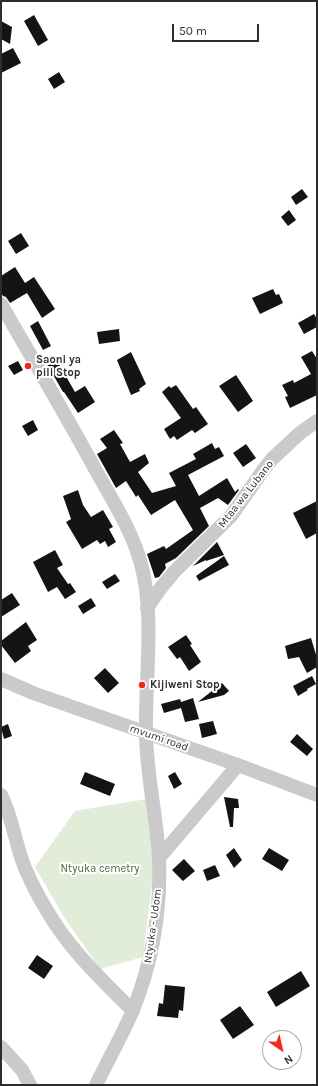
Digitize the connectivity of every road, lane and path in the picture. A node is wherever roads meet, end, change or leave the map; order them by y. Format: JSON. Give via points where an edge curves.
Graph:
{"nodes":[{"id":1,"x":1,"y":304,"type":"edge"},
{"id":2,"x":317,"y":421,"type":"edge"},
{"id":3,"x":147,"y":608,"type":"junction"},
{"id":4,"x":1,"y":679,"type":"edge"},
{"id":5,"x":146,"y":733,"type":"junction"},
{"id":6,"x":238,"y":765,"type":"junction"},
{"id":7,"x":1,"y":795,"type":"edge"},
{"id":8,"x":317,"y":795,"type":"edge"},
{"id":9,"x":159,"y":858,"type":"junction"},
{"id":10,"x":132,"y":1011,"type":"junction"},
{"id":11,"x":1,"y":1047,"type":"edge"},
{"id":12,"x":30,"y":1085,"type":"edge"},
{"id":13,"x":96,"y":1085,"type":"edge"}],
"edges":[{"from":1,"to":3,"type":"street","name":"Ntyuka - Udom","via":[[127,527],[141,563]]},
{"from":2,"to":3,"type":"street","name":"Mtaa wa Lubano","via":[[268,464],[231,516],[174,572]]},
{"from":3,"to":5,"type":"street","name":"Ntyuka - Udom"},
{"from":4,"to":5,"type":"street","name":"mvumi road","via":[[33,694]]},
{"from":5,"to":6,"type":"street","name":"mvumi road"},
{"from":5,"to":9,"type":"street","name":"Ntyuka - Udom"},
{"from":6,"to":8,"type":"street","name":"mvumi road"},
{"from":6,"to":9,"type":"street"},
{"from":7,"to":10,"type":"street","via":[[24,866],[46,909],[86,963]]},
{"from":9,"to":10,"type":"street","name":"Ntyuka - Udom","via":[[153,940]]},
{"from":10,"to":13,"type":"street","name":"Ntyuka - Udom"},
{"from":11,"to":12,"type":"street","via":[[22,1070]]}]}
